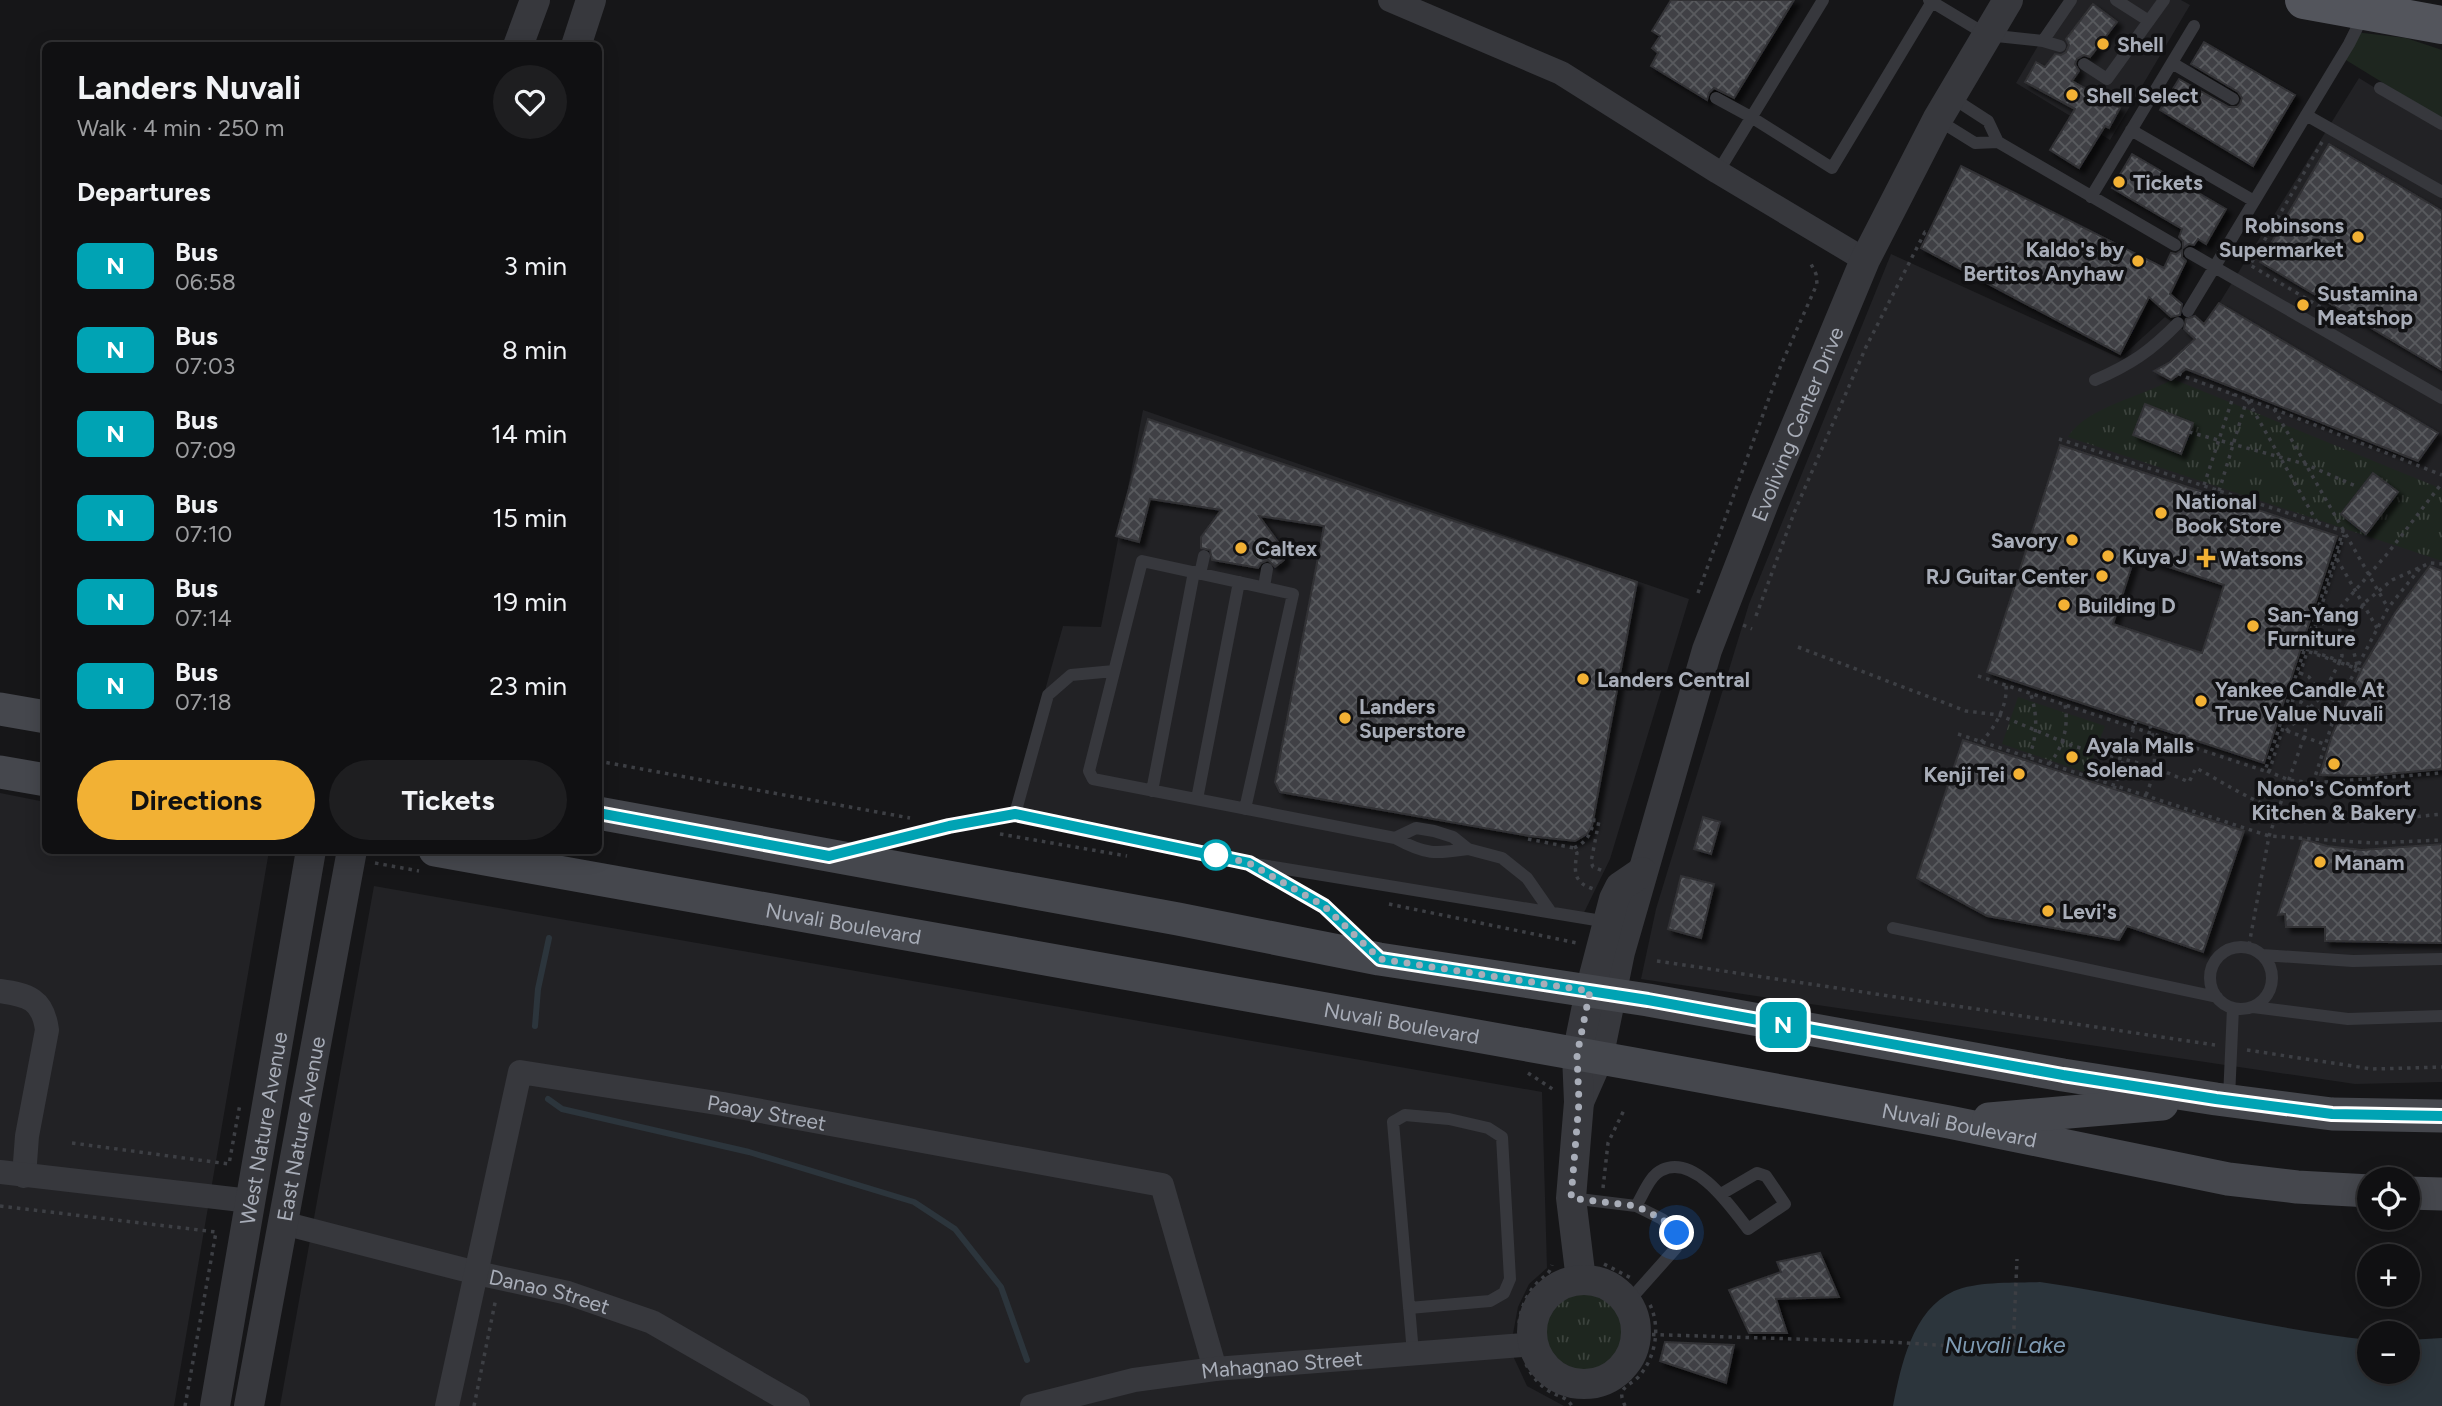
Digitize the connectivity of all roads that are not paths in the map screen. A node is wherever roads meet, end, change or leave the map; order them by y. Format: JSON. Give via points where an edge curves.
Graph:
{"nodes":[{"id":1,"x":535,"y":0,"type":"edge"},
{"id":2,"x":591,"y":0,"type":"edge"},
{"id":3,"x":1390,"y":0,"type":"edge"},
{"id":4,"x":1823,"y":0,"type":"edge"},
{"id":5,"x":2008,"y":0,"type":"edge"},
{"id":6,"x":2071,"y":0,"type":"edge"},
{"id":7,"x":2116,"y":0,"type":"edge"},
{"id":8,"x":2164,"y":0,"type":"edge"},
{"id":9,"x":2304,"y":0,"type":"edge"},
{"id":10,"x":1931,"y":1,"type":"edge"},
{"id":11,"x":2367,"y":10,"type":"junction"},
{"id":12,"x":2149,"y":22,"type":"junction"},
{"id":13,"x":2442,"y":25,"type":"edge"},
{"id":14,"x":2194,"y":26,"type":"dead end"},
{"id":15,"x":1987,"y":35,"type":"junction"},
{"id":16,"x":2043,"y":41,"type":"junction"},
{"id":17,"x":519,"y":42,"type":"edge"},
{"id":18,"x":577,"y":42,"type":"edge"},
{"id":19,"x":2060,"y":46,"type":"dead end"},
{"id":20,"x":2172,"y":63,"type":"junction"},
{"id":21,"x":2084,"y":64,"type":"dead end"},
{"id":22,"x":2380,"y":88,"type":"dead end"},
{"id":23,"x":1716,"y":98,"type":"dead end"},
{"id":24,"x":2233,"y":99,"type":"dead end"},
{"id":25,"x":1944,"y":109,"type":"junction"},
{"id":26,"x":2306,"y":115,"type":"junction"},
{"id":27,"x":1751,"y":117,"type":"junction"},
{"id":28,"x":2442,"y":124,"type":"edge"},
{"id":29,"x":2131,"y":130,"type":"junction"},
{"id":30,"x":1998,"y":142,"type":"junction"},
{"id":31,"x":1718,"y":172,"type":"junction"},
{"id":32,"x":2442,"y":192,"type":"edge"},
{"id":33,"x":2091,"y":197,"type":"junction"},
{"id":34,"x":2254,"y":201,"type":"junction"},
{"id":35,"x":2175,"y":245,"type":"dead end"},
{"id":36,"x":2190,"y":253,"type":"dead end"},
{"id":37,"x":1865,"y":260,"type":"junction"},
{"id":38,"x":2215,"y":267,"type":"junction"},
{"id":39,"x":2188,"y":311,"type":"dead end"},
{"id":40,"x":2178,"y":323,"type":"dead end"},
{"id":41,"x":2095,"y":380,"type":"dead end"},
{"id":42,"x":2442,"y":398,"type":"edge"},
{"id":43,"x":1204,"y":556,"type":"dead end"},
{"id":44,"x":1267,"y":569,"type":"dead end"},
{"id":45,"x":1197,"y":573,"type":"junction"},
{"id":46,"x":1239,"y":582,"type":"junction"},
{"id":47,"x":1264,"y":587,"type":"junction"},
{"id":48,"x":1114,"y":671,"type":"junction"},
{"id":49,"x":0,"y":709,"type":"edge"},
{"id":50,"x":42,"y":716,"type":"edge"},
{"id":51,"x":0,"y":772,"type":"edge"},
{"id":52,"x":42,"y":779,"type":"edge"},
{"id":53,"x":1152,"y":791,"type":"junction"},
{"id":54,"x":1196,"y":799,"type":"junction"},
{"id":55,"x":1245,"y":809,"type":"junction"},
{"id":56,"x":602,"y":814,"type":"edge"},
{"id":57,"x":1015,"y":814,"type":"junction"},
{"id":58,"x":1395,"y":838,"type":"junction"},
{"id":59,"x":1468,"y":849,"type":"junction"},
{"id":60,"x":310,"y":854,"type":"edge"},
{"id":61,"x":351,"y":854,"type":"edge"},
{"id":62,"x":457,"y":854,"type":"edge"},
{"id":63,"x":829,"y":856,"type":"junction"},
{"id":64,"x":1249,"y":863,"type":"junction"},
{"id":65,"x":1644,"y":871,"type":"junction"},
{"id":66,"x":1550,"y":911,"type":"junction"},
{"id":67,"x":1608,"y":922,"type":"junction"},
{"id":68,"x":1893,"y":928,"type":"dead end"},
{"id":69,"x":2262,"y":955,"type":"junction"},
{"id":70,"x":1380,"y":959,"type":"junction"},
{"id":71,"x":2442,"y":959,"type":"edge"},
{"id":72,"x":0,"y":991,"type":"edge"},
{"id":73,"x":1600,"y":993,"type":"junction"},
{"id":74,"x":2217,"y":997,"type":"junction"},
{"id":75,"x":2253,"y":1007,"type":"junction"},
{"id":76,"x":2233,"y":1008,"type":"junction"},
{"id":77,"x":2442,"y":1016,"type":"edge"},
{"id":78,"x":1587,"y":1057,"type":"junction"},
{"id":79,"x":2222,"y":1100,"type":"junction"},
{"id":80,"x":2442,"y":1116,"type":"edge"},
{"id":81,"x":1949,"y":1122,"type":"junction"},
{"id":82,"x":0,"y":1172,"type":"edge"},
{"id":83,"x":24,"y":1176,"type":"junction"},
{"id":84,"x":2357,"y":1190,"type":"edge"},
{"id":85,"x":2420,"y":1193,"type":"edge"},
{"id":86,"x":1721,"y":1194,"type":"junction"},
{"id":87,"x":2442,"y":1194,"type":"edge"},
{"id":88,"x":1571,"y":1198,"type":"junction"},
{"id":89,"x":250,"y":1200,"type":"junction"},
{"id":90,"x":1636,"y":1206,"type":"junction"},
{"id":91,"x":283,"y":1223,"type":"junction"},
{"id":92,"x":1591,"y":1271,"type":"junction"},
{"id":93,"x":477,"y":1273,"type":"junction"},
{"id":94,"x":1634,"y":1295,"type":"junction"},
{"id":95,"x":1409,"y":1308,"type":"junction"},
{"id":96,"x":1527,"y":1344,"type":"junction"},
{"id":97,"x":1413,"y":1353,"type":"junction"},
{"id":98,"x":1215,"y":1369,"type":"junction"},
{"id":99,"x":1586,"y":1399,"type":"edge"},
{"id":100,"x":215,"y":1406,"type":"edge"},
{"id":101,"x":249,"y":1406,"type":"edge"},
{"id":102,"x":447,"y":1406,"type":"edge"},
{"id":103,"x":798,"y":1406,"type":"edge"},
{"id":104,"x":1032,"y":1406,"type":"edge"}],
"edges":[{"from":1,"to":17,"type":"street"},
{"from":2,"to":18,"type":"street"},
{"from":3,"to":31,"type":"street","via":[[1561,73]]},
{"from":4,"to":27,"type":"lane"},
{"from":5,"to":15,"type":"street","name":"Evoliving Center Drive"},
{"from":6,"to":16,"type":"lane"},
{"from":7,"to":12,"type":"lane"},
{"from":8,"to":12,"type":"lane"},
{"from":9,"to":11,"type":"main road"},
{"from":10,"to":15,"type":"lane"},
{"from":10,"to":27,"type":"lane","via":[[1835,167],[1828,168]]},
{"from":11,"to":13,"type":"main road"},
{"from":11,"to":26,"type":"lane"},
{"from":12,"to":21,"type":"lane","via":[[2107,79]]},
{"from":14,"to":20,"type":"lane"},
{"from":15,"to":16,"type":"lane"},
{"from":15,"to":25,"type":"street","name":"Evoliving Center Drive"},
{"from":16,"to":19,"type":"lane"},
{"from":20,"to":24,"type":"lane"},
{"from":20,"to":29,"type":"lane"},
{"from":22,"to":28,"type":"lane"},
{"from":23,"to":27,"type":"lane"},
{"from":25,"to":30,"type":"lane","via":[[1988,121]]},
{"from":25,"to":30,"type":"lane","via":[[1975,143]]},
{"from":25,"to":37,"type":"street","name":"Evoliving Center Drive"},
{"from":26,"to":32,"type":"lane"},
{"from":26,"to":34,"type":"lane"},
{"from":27,"to":31,"type":"lane"},
{"from":29,"to":33,"type":"lane"},
{"from":29,"to":34,"type":"lane"},
{"from":30,"to":33,"type":"lane"},
{"from":31,"to":37,"type":"street"},
{"from":33,"to":35,"type":"lane"},
{"from":34,"to":38,"type":"lane"},
{"from":36,"to":38,"type":"lane"},
{"from":37,"to":65,"type":"street","name":"Evoliving Center Drive","via":[[1707,650]]},
{"from":38,"to":39,"type":"lane"},
{"from":38,"to":42,"type":"lane"},
{"from":40,"to":41,"type":"lane","via":[[2146,354]]},
{"from":43,"to":45,"type":"lane"},
{"from":44,"to":47,"type":"lane"},
{"from":45,"to":46,"type":"lane"},
{"from":45,"to":48,"type":"lane","via":[[1142,561]]},
{"from":45,"to":53,"type":"lane"},
{"from":46,"to":47,"type":"lane"},
{"from":46,"to":54,"type":"lane"},
{"from":47,"to":55,"type":"lane","via":[[1293,594]]},
{"from":48,"to":53,"type":"lane","via":[[1089,771],[1093,779]]},
{"from":48,"to":57,"type":"lane","via":[[1071,675],[1048,695]]},
{"from":49,"to":50,"type":"main road"},
{"from":51,"to":52,"type":"main road"},
{"from":53,"to":54,"type":"lane"},
{"from":54,"to":55,"type":"lane"},
{"from":55,"to":58,"type":"lane"},
{"from":56,"to":63,"type":"main road"},
{"from":57,"to":63,"type":"lane"},
{"from":57,"to":64,"type":"lane"},
{"from":58,"to":59,"type":"lane","via":[[1437,854]]},
{"from":58,"to":59,"type":"lane","via":[[1416,828],[1453,837]]},
{"from":59,"to":66,"type":"lane","via":[[1502,858],[1527,878]]},
{"from":60,"to":89,"type":"street","name":"West Nature Avenue"},
{"from":61,"to":91,"type":"street","name":"East Nature Avenue"},
{"from":62,"to":78,"type":"main road","name":"Nuvali Boulevard"},
{"from":63,"to":70,"type":"main road"},
{"from":64,"to":66,"type":"lane"},
{"from":64,"to":70,"type":"lane","via":[[1324,906]]},
{"from":65,"to":67,"type":"street","name":"Evoliving Center Drive","via":[[1620,887]]},
{"from":65,"to":73,"type":"street","name":"Evoliving Center Drive","via":[[1620,952]]},
{"from":66,"to":67,"type":"lane"},
{"from":67,"to":73,"type":"street","name":"Evoliving Center Drive"},
{"from":68,"to":74,"type":"lane"},
{"from":69,"to":71,"type":"lane","via":[[2353,961]]},
{"from":69,"to":74,"type":"lane","via":[[2249,948],[2230,948],[2215,961],[2210,979]]},
{"from":69,"to":75,"type":"lane","via":[[2272,972],[2272,983]]},
{"from":70,"to":73,"type":"main road"},
{"from":72,"to":83,"type":"street","via":[[17,994],[45,1013],[47,1030]]},
{"from":73,"to":78,"type":"street","name":"Evoliving Center Drive"},
{"from":73,"to":79,"type":"main road"},
{"from":74,"to":76,"type":"lane"},
{"from":75,"to":76,"type":"lane"},
{"from":75,"to":77,"type":"lane","via":[[2347,1019]]},
{"from":76,"to":79,"type":"lane"},
{"from":78,"to":81,"type":"main road","name":"Nuvali Boulevard"},
{"from":78,"to":88,"type":"street","name":"Evoliving Center Drive"},
{"from":79,"to":80,"type":"main road","via":[[2332,1114]]},
{"from":79,"to":81,"type":"main road"},
{"from":81,"to":84,"type":"main road","name":"Nuvali Boulevard","via":[[2228,1178]]},
{"from":82,"to":83,"type":"street"},
{"from":83,"to":89,"type":"street"},
{"from":85,"to":87,"type":"main road"},
{"from":86,"to":86,"type":"lane","via":[[1748,1229],[1785,1204],[1766,1176],[1757,1173]]},
{"from":86,"to":90,"type":"lane","via":[[1693,1171],[1676,1167],[1661,1170]]},
{"from":88,"to":90,"type":"lane"},
{"from":88,"to":92,"type":"street","name":"Evoliving Center Drive"},
{"from":89,"to":100,"type":"street","name":"West Nature Avenue"},
{"from":90,"to":94,"type":"lane","via":[[1662,1219],[1677,1233],[1679,1242]]},
{"from":91,"to":93,"type":"street","name":"Danao Street"},
{"from":91,"to":101,"type":"street","name":"East Nature Avenue"},
{"from":92,"to":94,"type":"street","via":[[1598,1282]]},
{"from":92,"to":96,"type":"street","via":[[1549,1294],[1539,1307]]},
{"from":93,"to":98,"type":"street","name":"Paoay Street","via":[[520,1072],[723,1104],[1162,1185]]},
{"from":93,"to":102,"type":"street","name":"Paoay Street"},
{"from":93,"to":103,"type":"street","name":"Danao Street","via":[[568,1293],[652,1322]]},
{"from":94,"to":99,"type":"street","via":[[1635,1324],[1646,1335],[1623,1367]]},
{"from":95,"to":95,"type":"lane","via":[[1490,1301],[1504,1293],[1510,1279],[1502,1137],[1488,1128],[1405,1115],[1393,1122]]},
{"from":95,"to":97,"type":"lane"},
{"from":96,"to":97,"type":"street","name":"Mahagnao Street"},
{"from":96,"to":99,"type":"street","via":[[1553,1374],[1578,1384]]},
{"from":97,"to":98,"type":"street","name":"Mahagnao Street"},
{"from":98,"to":104,"type":"street","name":"Mahagnao Street","via":[[1134,1380]]}]}
